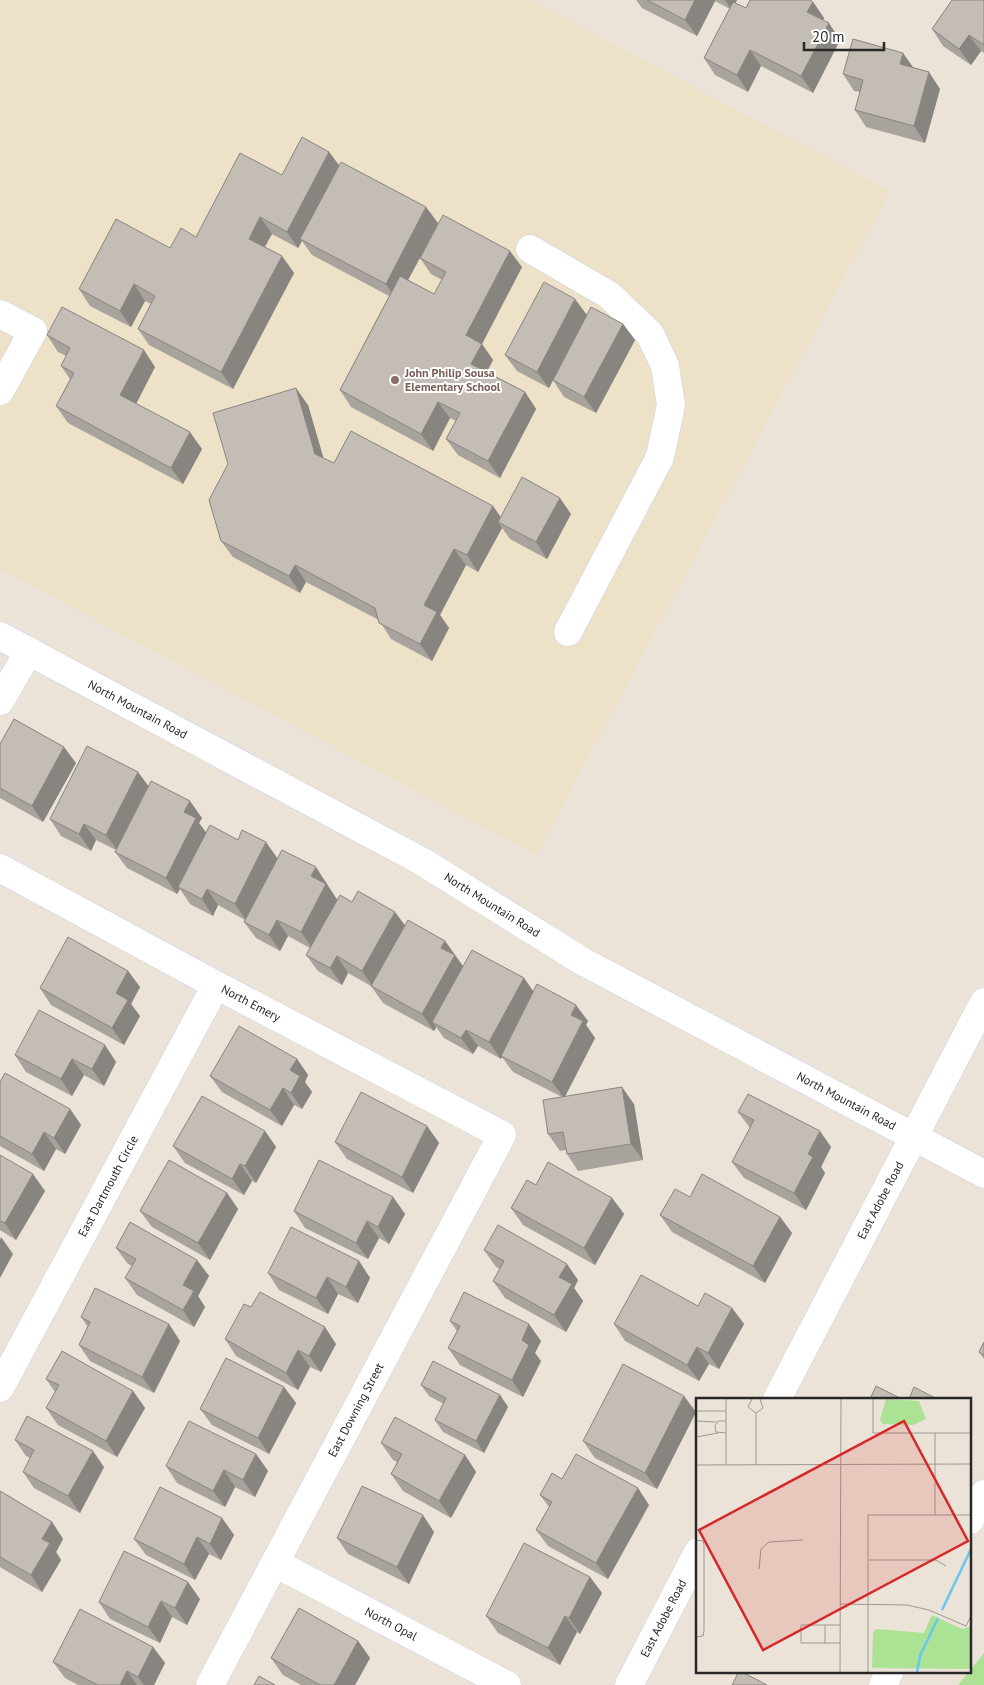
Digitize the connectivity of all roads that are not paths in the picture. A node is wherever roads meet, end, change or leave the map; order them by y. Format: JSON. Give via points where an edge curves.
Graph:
{"nodes":[{"id":1,"x":530,"y":250,"type":"dead end"},
{"id":2,"x":0,"y":314,"type":"edge"},
{"id":3,"x":0,"y":391,"type":"edge"},
{"id":4,"x":568,"y":632,"type":"dead end"},
{"id":5,"x":0,"y":636,"type":"edge"},
{"id":6,"x":29,"y":651,"type":"junction"},
{"id":7,"x":0,"y":701,"type":"edge"},
{"id":8,"x":0,"y":868,"type":"edge"},
{"id":9,"x":216,"y":985,"type":"junction"},
{"id":10,"x":984,"y":1002,"type":"edge"},
{"id":11,"x":502,"y":1135,"type":"joint"},
{"id":12,"x":913,"y":1138,"type":"junction"},
{"id":13,"x":984,"y":1174,"type":"edge"},
{"id":14,"x":0,"y":1388,"type":"edge"},
{"id":15,"x":778,"y":1398,"type":"edge"},
{"id":16,"x":984,"y":1494,"type":"edge"},
{"id":17,"x":972,"y":1516,"type":"edge"},
{"id":18,"x":696,"y":1556,"type":"edge"},
{"id":19,"x":275,"y":1563,"type":"junction"},
{"id":20,"x":890,"y":1672,"type":"edge"},
{"id":21,"x":210,"y":1685,"type":"edge"},
{"id":22,"x":507,"y":1685,"type":"edge"},
{"id":23,"x":629,"y":1685,"type":"edge"},
{"id":24,"x":883,"y":1685,"type":"edge"}],
"edges":[{"from":1,"to":4,"type":"street","via":[[609,295],[650,334],[665,366],[671,405],[660,457]]},
{"from":2,"to":3,"type":"street","via":[[33,331]]},
{"from":5,"to":6,"type":"street","name":"North Mountain Road"},
{"from":6,"to":7,"type":"street"},
{"from":6,"to":12,"type":"street","name":"North Mountain Road","via":[[423,862],[582,961]]},
{"from":8,"to":9,"type":"street","name":"North Emery"},
{"from":9,"to":11,"type":"street","name":"North Emery"},
{"from":9,"to":14,"type":"street","name":"East Dartmouth Circle"},
{"from":10,"to":12,"type":"street","name":"East Adobe Road"},
{"from":11,"to":19,"type":"street","name":"East Downing Street"},
{"from":12,"to":13,"type":"street","name":"North Mountain Road"},
{"from":12,"to":15,"type":"street","name":"East Adobe Road"},
{"from":16,"to":17,"type":"street"},
{"from":18,"to":23,"type":"street","name":"East Adobe Road"},
{"from":19,"to":21,"type":"street","name":"East Downing Street"},
{"from":19,"to":22,"type":"street","name":"North Opal"},
{"from":20,"to":24,"type":"street"}]}
